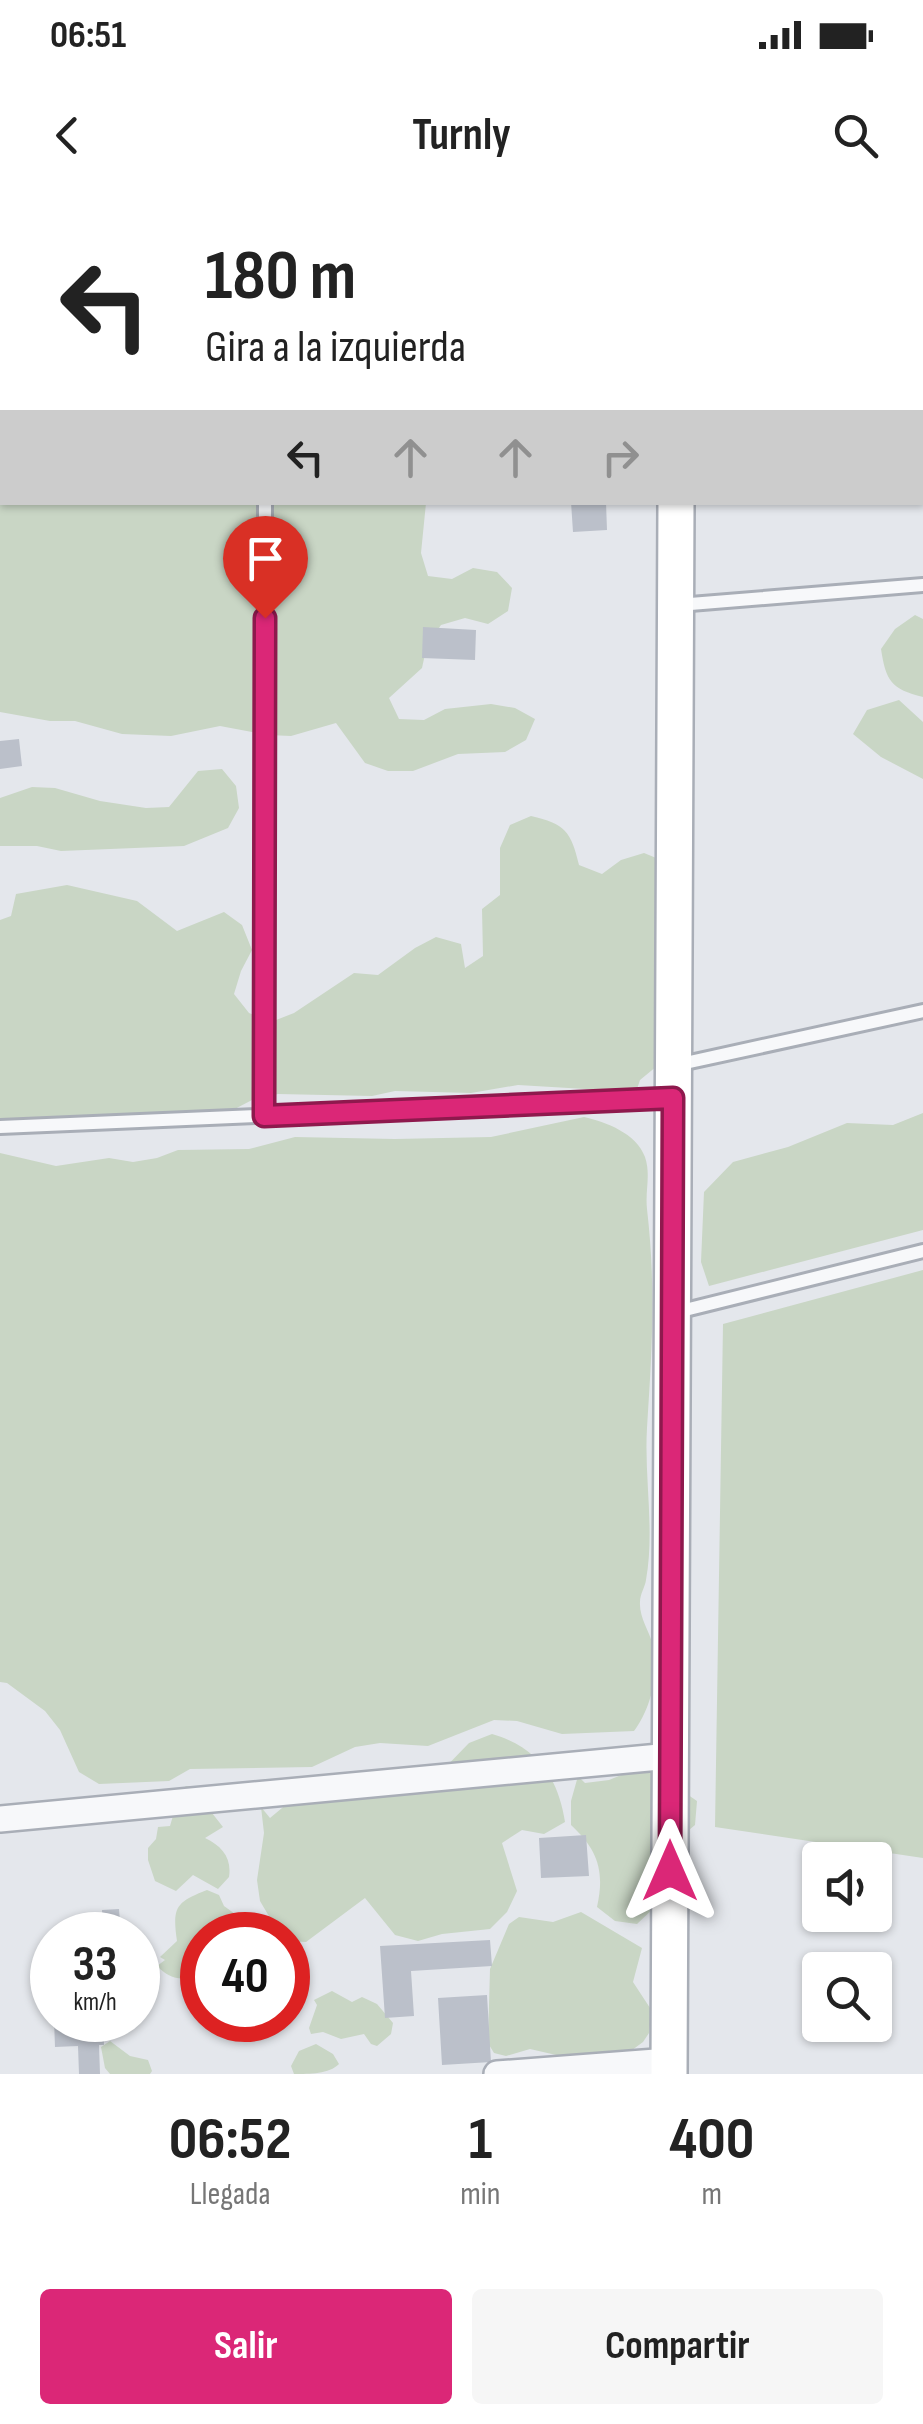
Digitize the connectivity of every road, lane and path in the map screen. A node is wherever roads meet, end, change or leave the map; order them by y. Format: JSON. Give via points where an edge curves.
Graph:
{"nodes":[{"id":1,"x":265,"y":505,"type":"edge"},
{"id":2,"x":676,"y":505,"type":"edge"},
{"id":3,"x":923,"y":585,"type":"edge"},
{"id":4,"x":676,"y":606,"type":"junction"},
{"id":5,"x":923,"y":1012,"type":"edge"},
{"id":6,"x":673,"y":1082,"type":"junction"},
{"id":7,"x":264,"y":1116,"type":"junction"},
{"id":8,"x":0,"y":1127,"type":"edge"},
{"id":9,"x":923,"y":1251,"type":"edge"},
{"id":10,"x":672,"y":1313,"type":"junction"},
{"id":11,"x":670,"y":1756,"type":"junction"},
{"id":12,"x":0,"y":1819,"type":"edge"},
{"id":13,"x":669,"y":2068,"type":"edge"},
{"id":14,"x":497,"y":2074,"type":"edge"}],
"edges":[{"from":1,"to":7,"type":"lane"},
{"from":2,"to":4,"type":"street"},
{"from":3,"to":4,"type":"lane"},
{"from":4,"to":6,"type":"street"},
{"from":5,"to":6,"type":"lane"},
{"from":6,"to":7,"type":"lane"},
{"from":6,"to":10,"type":"street"},
{"from":7,"to":8,"type":"lane"},
{"from":9,"to":10,"type":"lane"},
{"from":10,"to":11,"type":"street"},
{"from":11,"to":12,"type":"street"},
{"from":11,"to":13,"type":"street"},
{"from":13,"to":14,"type":"street"}]}
